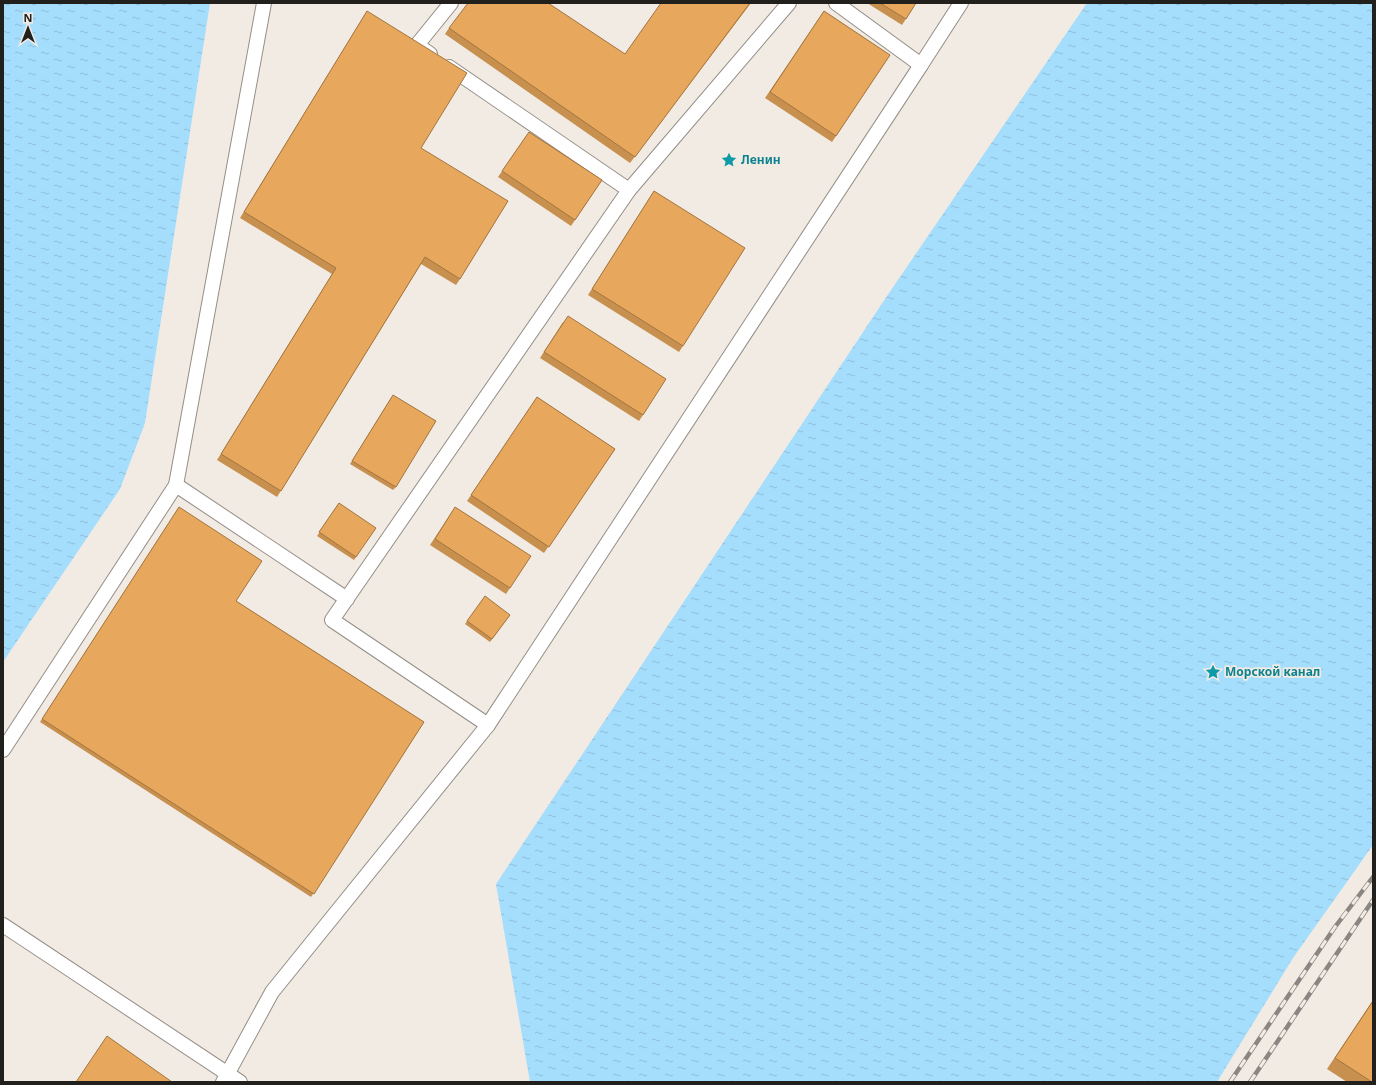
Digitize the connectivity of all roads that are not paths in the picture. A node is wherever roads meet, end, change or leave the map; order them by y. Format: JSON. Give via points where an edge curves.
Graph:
{"nodes":[{"id":1,"x":264,"y":3,"type":"edge"},
{"id":2,"x":451,"y":3,"type":"edge"},
{"id":3,"x":789,"y":3,"type":"edge"},
{"id":4,"x":836,"y":3,"type":"edge"},
{"id":5,"x":961,"y":3,"type":"edge"},
{"id":6,"x":921,"y":65,"type":"junction"},
{"id":7,"x":628,"y":190,"type":"junction"},
{"id":8,"x":176,"y":485,"type":"junction"},
{"id":9,"x":346,"y":599,"type":"junction"},
{"id":10,"x":488,"y":725,"type":"junction"},
{"id":11,"x":3,"y":750,"type":"edge"},
{"id":12,"x":3,"y":925,"type":"edge"},
{"id":13,"x":225,"y":1078,"type":"edge"},
{"id":14,"x":240,"y":1082,"type":"edge"}],
"edges":[{"from":1,"to":8,"type":"lane"},
{"from":2,"to":7,"type":"lane","via":[[417,45]]},
{"from":3,"to":7,"type":"lane"},
{"from":4,"to":6,"type":"lane"},
{"from":5,"to":6,"type":"lane"},
{"from":6,"to":10,"type":"lane"},
{"from":7,"to":9,"type":"lane"},
{"from":8,"to":9,"type":"lane"},
{"from":8,"to":11,"type":"lane"},
{"from":9,"to":10,"type":"lane","via":[[332,620]]},
{"from":10,"to":13,"type":"lane","via":[[272,992]]},
{"from":12,"to":13,"type":"lane"},
{"from":13,"to":14,"type":"lane"}]}
